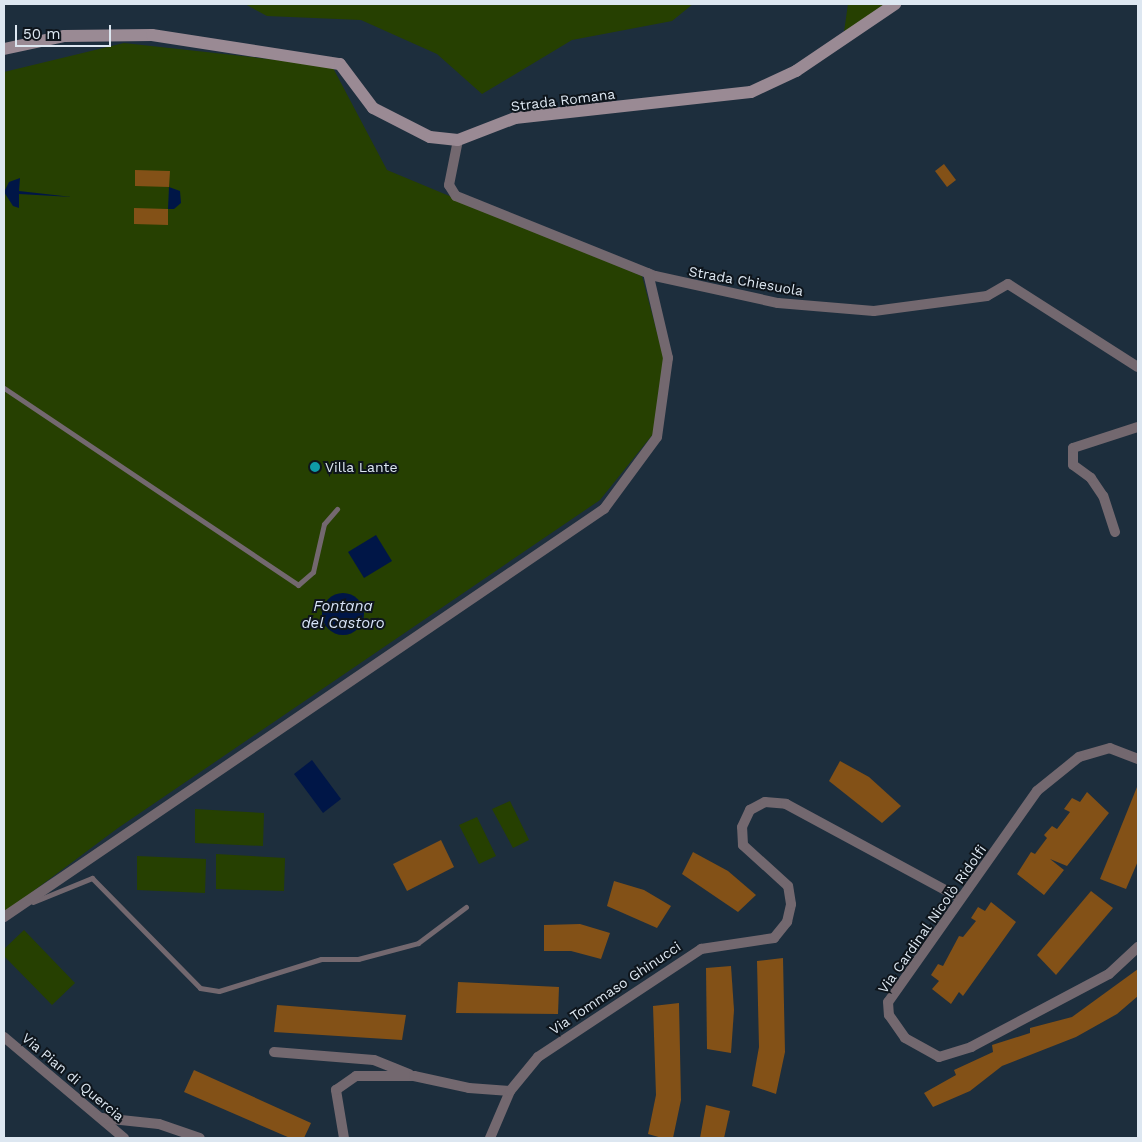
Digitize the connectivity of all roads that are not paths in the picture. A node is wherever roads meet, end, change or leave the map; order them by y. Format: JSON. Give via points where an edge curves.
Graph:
{"nodes":[{"id":1,"x":895,"y":4,"type":"edge"},
{"id":2,"x":4,"y":48,"type":"edge"},
{"id":3,"x":458,"y":140,"type":"junction"},
{"id":4,"x":648,"y":273,"type":"junction"},
{"id":5,"x":1138,"y":367,"type":"edge"},
{"id":6,"x":4,"y":388,"type":"edge"},
{"id":7,"x":1138,"y":427,"type":"edge"},
{"id":8,"x":337,"y":509,"type":"dead end"},
{"id":9,"x":1115,"y":532,"type":"dead end"},
{"id":10,"x":1138,"y":759,"type":"edge"},
{"id":11,"x":960,"y":898,"type":"junction"},
{"id":12,"x":466,"y":907,"type":"dead end"},
{"id":13,"x":8,"y":914,"type":"edge"},
{"id":14,"x":1138,"y":947,"type":"edge"},
{"id":15,"x":4,"y":1037,"type":"edge"},
{"id":16,"x":274,"y":1052,"type":"dead end"},
{"id":17,"x":414,"y":1076,"type":"junction"},
{"id":18,"x":510,"y":1091,"type":"junction"},
{"id":19,"x":102,"y":1118,"type":"junction"},
{"id":20,"x":124,"y":1138,"type":"edge"},
{"id":21,"x":200,"y":1138,"type":"edge"},
{"id":22,"x":344,"y":1138,"type":"edge"},
{"id":23,"x":490,"y":1138,"type":"edge"}],
"edges":[{"from":1,"to":3,"type":"street","name":"Strada Romana","via":[[796,71],[751,92],[515,118]]},
{"from":2,"to":3,"type":"street","name":"Strada Romana","via":[[64,36],[152,35],[340,64],[373,108],[430,137]]},
{"from":3,"to":4,"type":"street","name":"Strada Chiesuola","via":[[449,185],[456,196]]},
{"from":4,"to":5,"type":"street","name":"Strada Chiesuola","via":[[778,303],[874,311],[987,296],[1008,284]]},
{"from":4,"to":13,"type":"street","via":[[668,358],[657,437],[604,509]]},
{"from":6,"to":8,"type":"lane","via":[[298,585],[313,572],[324,524]]},
{"from":7,"to":9,"type":"street","via":[[1073,448],[1073,465],[1091,478],[1103,496]]},
{"from":10,"to":11,"type":"street","name":"Via Cardinal Nicolò Ridolfi","via":[[1110,748],[1079,757],[1037,791]]},
{"from":11,"to":14,"type":"street","name":"Via Cardinal Nicolò Ridolfi","via":[[888,1002],[889,1015],[905,1038],[940,1057],[970,1047],[1109,974]]},
{"from":11,"to":18,"type":"street","name":"Via Tommaso Ghinucci","via":[[786,804],[765,802],[750,810],[742,827],[743,846],[788,886],[791,904],[786,922],[774,938],[701,949],[538,1057]]},
{"from":12,"to":13,"type":"lane","via":[[418,943],[358,959],[321,959],[219,992],[200,988],[92,878]]},
{"from":15,"to":19,"type":"street","name":"Via Pian di Quercia"},
{"from":16,"to":17,"type":"street","via":[[374,1060]]},
{"from":17,"to":18,"type":"street"},
{"from":17,"to":22,"type":"street","via":[[346,1080],[336,1090]]},
{"from":18,"to":23,"type":"street","name":"Via Tommaso Ghinucci"},
{"from":19,"to":20,"type":"street","name":"Via Pian di Quercia"},
{"from":19,"to":21,"type":"street","via":[[158,1124]]}]}
